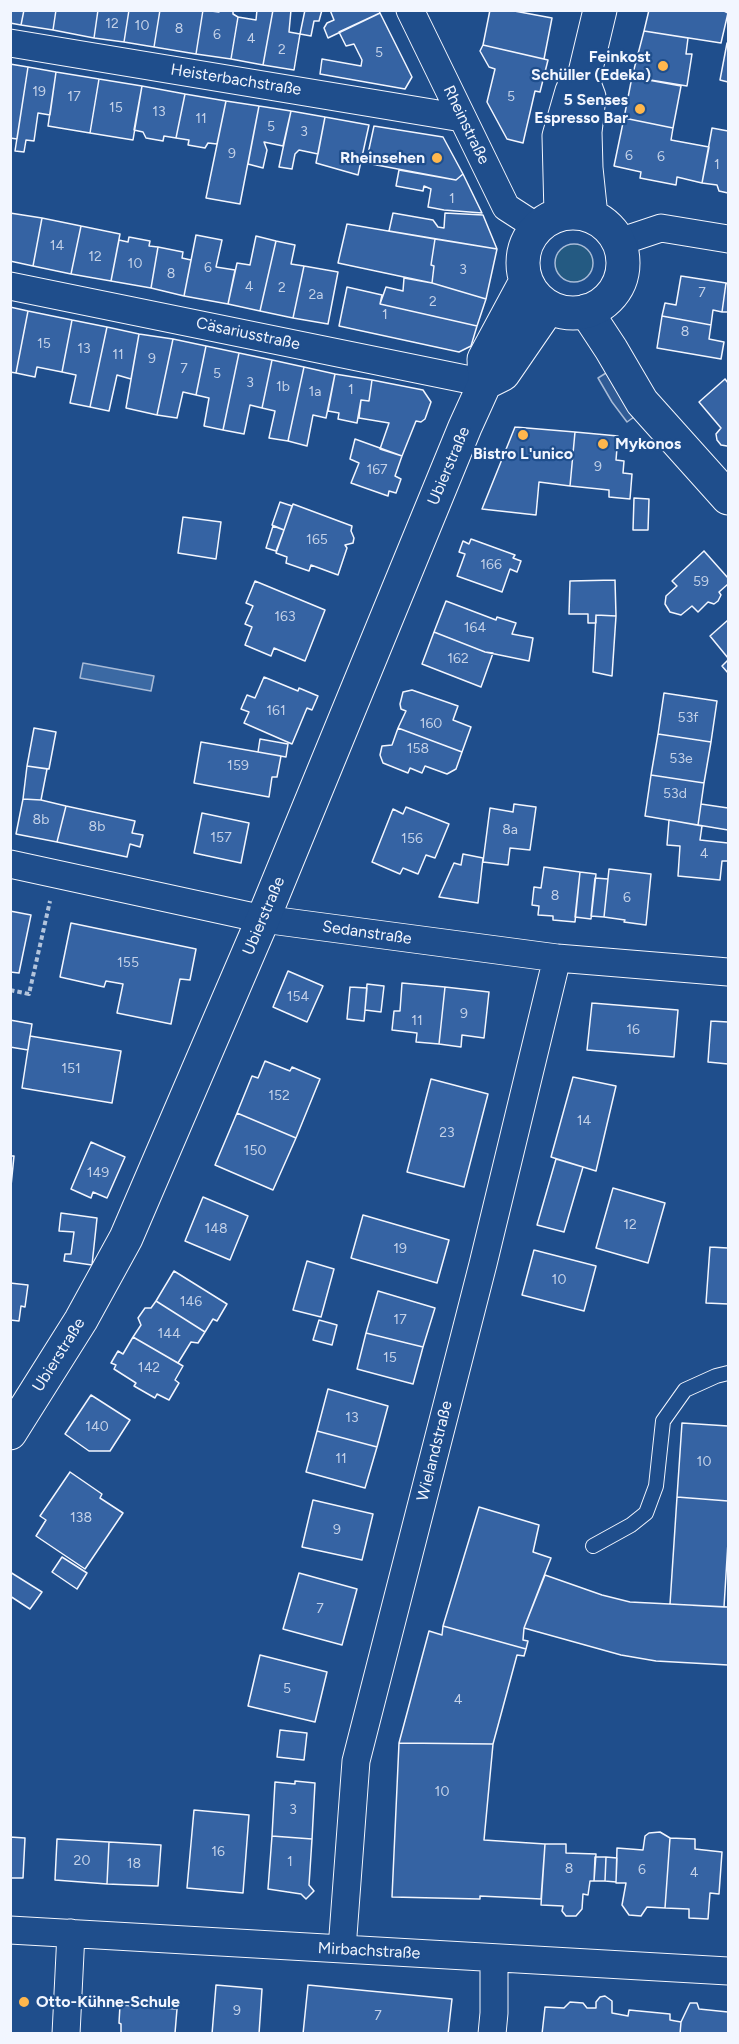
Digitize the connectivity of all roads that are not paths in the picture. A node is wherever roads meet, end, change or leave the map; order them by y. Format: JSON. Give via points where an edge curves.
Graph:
{"nodes":[{"id":1,"x":410,"y":10,"type":"edge"},
{"id":2,"x":600,"y":10,"type":"edge"},
{"id":3,"x":10,"y":43,"type":"edge"},
{"id":4,"x":462,"y":118,"type":"junction"},
{"id":5,"x":563,"y":219,"type":"junction"},
{"id":6,"x":729,"y":239,"type":"edge"},
{"id":7,"x":619,"y":243,"type":"junction"},
{"id":8,"x":526,"y":281,"type":"junction"},
{"id":9,"x":10,"y":286,"type":"edge"},
{"id":10,"x":549,"y":307,"type":"junction"},
{"id":11,"x":586,"y":311,"type":"junction"},
{"id":12,"x":485,"y":383,"type":"junction"},
{"id":13,"x":729,"y":498,"type":"edge"},
{"id":14,"x":10,"y":864,"type":"edge"},
{"id":15,"x":263,"y":919,"type":"junction"},
{"id":16,"x":557,"y":958,"type":"junction"},
{"id":17,"x":729,"y":972,"type":"edge"},
{"id":18,"x":729,"y":1373,"type":"edge"},
{"id":19,"x":10,"y":1433,"type":"edge"},
{"id":20,"x":592,"y":1546,"type":"dead end"},
{"id":21,"x":10,"y":1930,"type":"edge"},
{"id":22,"x":71,"y":1933,"type":"junction"},
{"id":23,"x":342,"y":1949,"type":"junction"},
{"id":24,"x":494,"y":1958,"type":"junction"},
{"id":25,"x":729,"y":1971,"type":"edge"},
{"id":26,"x":66,"y":2034,"type":"edge"},
{"id":27,"x":492,"y":2034,"type":"edge"}],
"edges":[{"from":1,"to":4,"type":"street","name":"Rheinstraße"},
{"from":2,"to":5,"type":"main road","via":[[583,81],[589,97],[586,159]]},
{"from":3,"to":4,"type":"street","name":"Heisterbachstraße"},
{"from":4,"to":5,"type":"street","name":"Rheinstraße","via":[[506,207]]},
{"from":5,"to":7,"type":"main road","via":[[603,222]]},
{"from":5,"to":8,"type":"main road","via":[[528,239],[523,267]]},
{"from":6,"to":7,"type":"street","via":[[661,228]]},
{"from":7,"to":11,"type":"main road","via":[[623,271],[618,285],[599,306]]},
{"from":8,"to":10,"type":"main road"},
{"from":8,"to":12,"type":"main road","via":[[484,359]]},
{"from":9,"to":12,"type":"street","name":"Cäsariusstraße"},
{"from":10,"to":11,"type":"main road","via":[[561,312]]},
{"from":10,"to":12,"type":"main road","via":[[503,374]]},
{"from":11,"to":13,"type":"main road","via":[[642,402]]},
{"from":12,"to":15,"type":"main road","name":"Ubierstraße"},
{"from":14,"to":15,"type":"street","name":"Sedanstraße"},
{"from":15,"to":16,"type":"street","name":"Sedanstraße"},
{"from":15,"to":19,"type":"main road","name":"Ubierstraße","via":[[126,1238],[81,1320]]},
{"from":16,"to":17,"type":"street","name":"Sedanstraße"},
{"from":16,"to":23,"type":"street","name":"Wielandstraße","via":[[356,1761]]},
{"from":18,"to":20,"type":"lane","via":[[685,1390],[663,1421],[656,1486],[646,1513]]},
{"from":21,"to":22,"type":"street","name":"Mirbachstraße"},
{"from":22,"to":23,"type":"street","name":"Mirbachstraße"},
{"from":22,"to":26,"type":"street"},
{"from":23,"to":24,"type":"street","name":"Mirbachstraße"},
{"from":24,"to":25,"type":"street","name":"Mirbachstraße"},
{"from":24,"to":27,"type":"street"}]}
